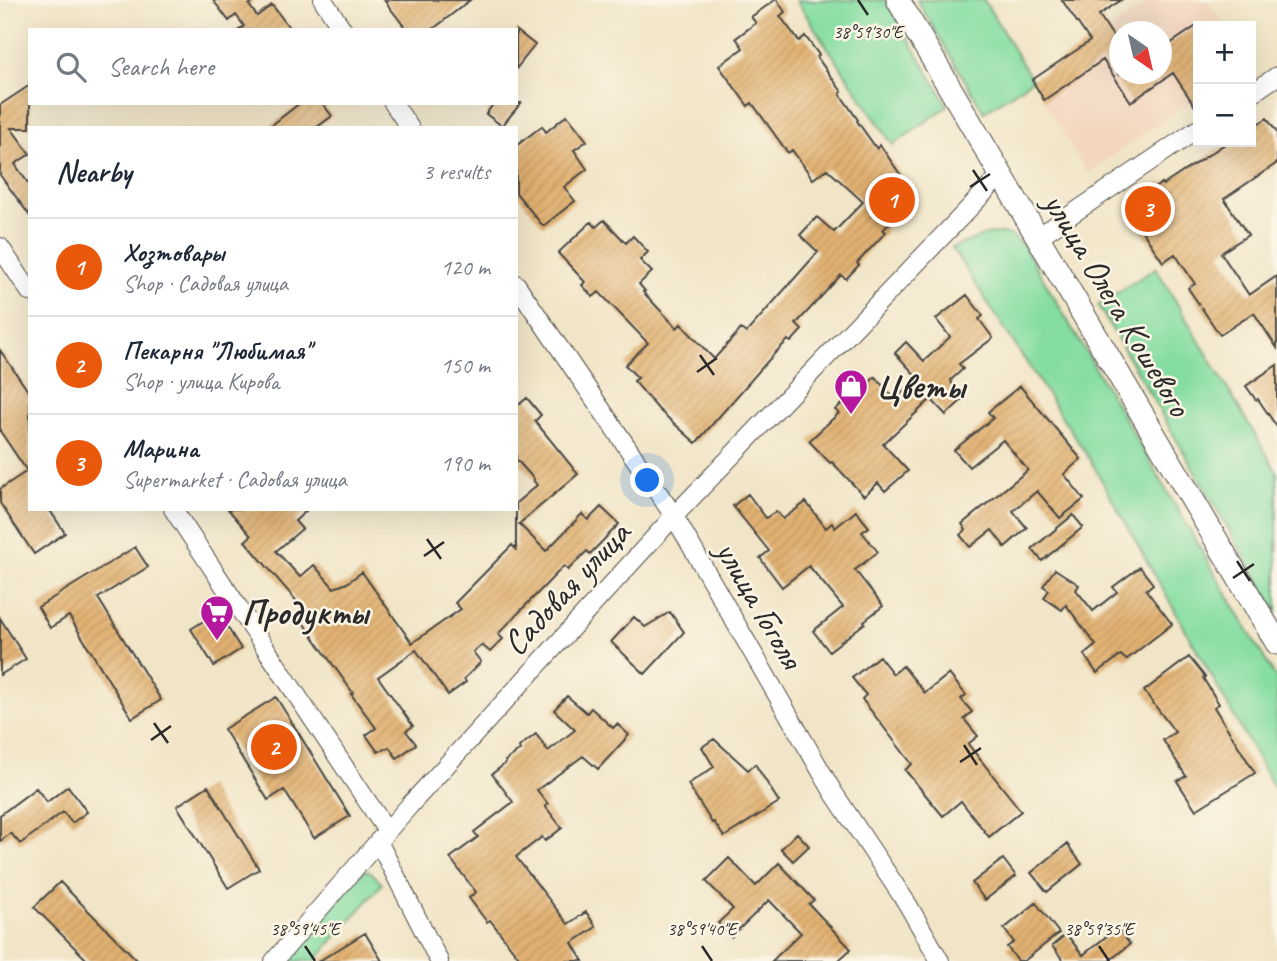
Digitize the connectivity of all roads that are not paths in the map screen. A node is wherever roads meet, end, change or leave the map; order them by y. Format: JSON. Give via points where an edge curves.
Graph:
{"nodes":[{"id":1,"x":323,"y":0,"type":"edge"},
{"id":2,"x":898,"y":0,"type":"edge"},
{"id":3,"x":343,"y":28,"type":"edge"},
{"id":4,"x":1277,"y":76,"type":"edge"},
{"id":5,"x":1256,"y":91,"type":"edge"},
{"id":6,"x":394,"y":105,"type":"edge"},
{"id":7,"x":409,"y":126,"type":"edge"},
{"id":8,"x":1193,"y":132,"type":"edge"},
{"id":9,"x":1000,"y":176,"type":"junction"},
{"id":10,"x":1038,"y":237,"type":"junction"},
{"id":11,"x":0,"y":247,"type":"edge"},
{"id":12,"x":518,"y":287,"type":"edge"},
{"id":13,"x":28,"y":289,"type":"edge"},
{"id":14,"x":174,"y":511,"type":"edge"},
{"id":15,"x":674,"y":516,"type":"junction"},
{"id":16,"x":1277,"y":643,"type":"edge"},
{"id":17,"x":383,"y":836,"type":"junction"},
{"id":18,"x":274,"y":961,"type":"edge"},
{"id":19,"x":439,"y":961,"type":"edge"},
{"id":20,"x":940,"y":961,"type":"edge"}],
"edges":[{"from":1,"to":3,"type":"street"},
{"from":2,"to":9,"type":"street","name":"улица Олега Кошевого"},
{"from":4,"to":5,"type":"street"},
{"from":6,"to":7,"type":"street"},
{"from":8,"to":10,"type":"street"},
{"from":9,"to":10,"type":"street","name":"улица Олега Кошевого"},
{"from":9,"to":15,"type":"street","name":"Садовая улица"},
{"from":10,"to":16,"type":"street","name":"улица Олега Кошевого"},
{"from":11,"to":13,"type":"street"},
{"from":12,"to":15,"type":"street","name":"улица Гоголя"},
{"from":14,"to":17,"type":"street"},
{"from":15,"to":17,"type":"street","name":"Садовая улица"},
{"from":15,"to":20,"type":"street","name":"улица Гоголя","via":[[832,792]]},
{"from":17,"to":18,"type":"street","name":"Садовая улица"},
{"from":17,"to":19,"type":"street"}]}
